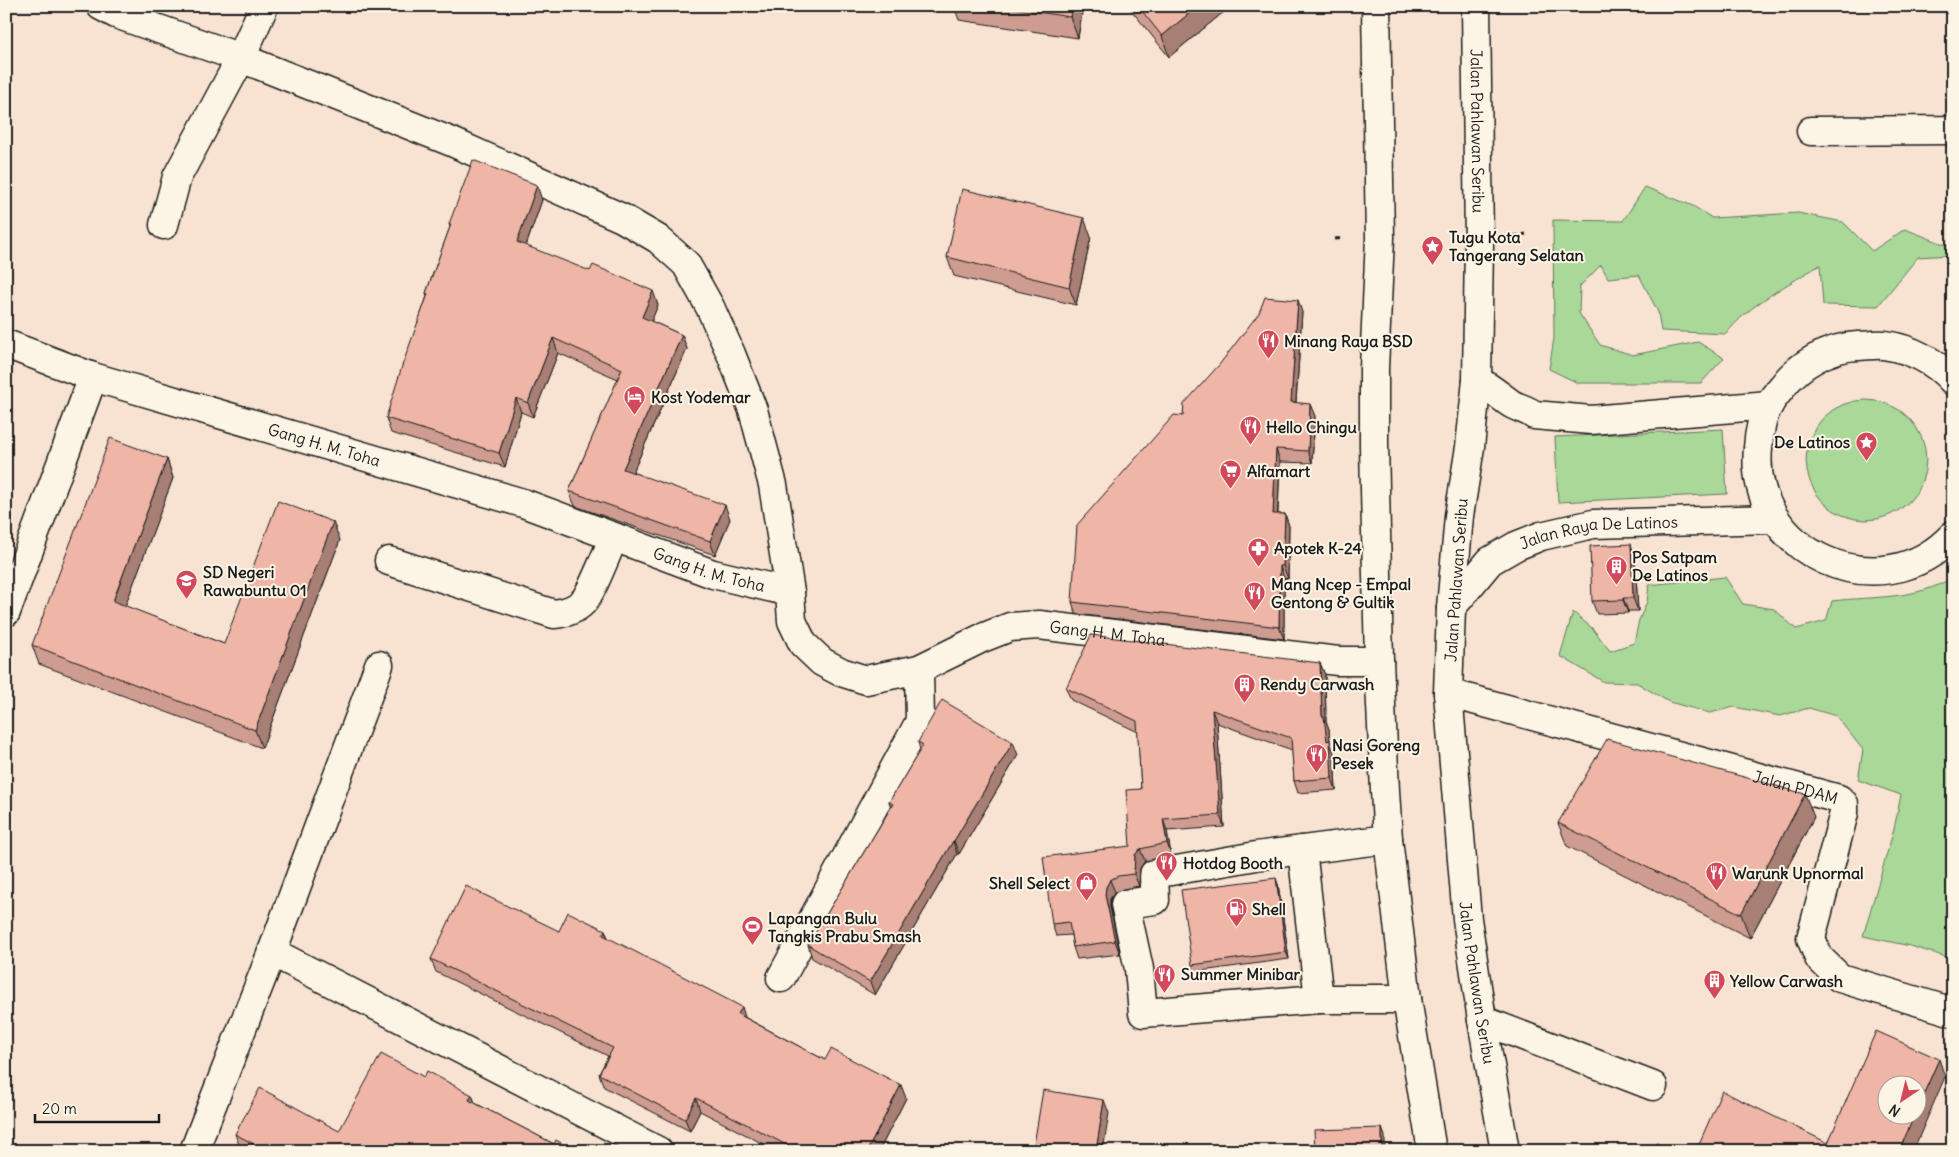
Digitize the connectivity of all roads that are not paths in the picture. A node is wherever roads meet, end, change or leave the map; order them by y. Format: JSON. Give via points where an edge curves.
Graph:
{"nodes":[{"id":1,"x":101,"y":6,"type":"edge"},
{"id":2,"x":264,"y":6,"type":"edge"},
{"id":3,"x":1376,"y":6,"type":"edge"},
{"id":4,"x":1476,"y":6,"type":"edge"},
{"id":5,"x":241,"y":58,"type":"junction"},
{"id":6,"x":1953,"y":128,"type":"edge"},
{"id":7,"x":1811,"y":130,"type":"dead end"},
{"id":8,"x":164,"y":225,"type":"dead end"},
{"id":9,"x":6,"y":344,"type":"edge"},
{"id":10,"x":93,"y":377,"type":"junction"},
{"id":11,"x":1477,"y":380,"type":"junction"},
{"id":12,"x":1953,"y":382,"type":"edge"},
{"id":13,"x":1769,"y":405,"type":"junction"},
{"id":14,"x":1774,"y":519,"type":"junction"},
{"id":15,"x":1953,"y":535,"type":"edge"},
{"id":16,"x":614,"y":537,"type":"junction"},
{"id":17,"x":389,"y":561,"type":"dead end"},
{"id":18,"x":790,"y":592,"type":"junction"},
{"id":19,"x":1451,"y":608,"type":"junction"},
{"id":20,"x":6,"y":612,"type":"edge"},
{"id":21,"x":1379,"y":661,"type":"junction"},
{"id":22,"x":379,"y":665,"type":"dead end"},
{"id":23,"x":919,"y":669,"type":"junction"},
{"id":24,"x":1448,"y":693,"type":"junction"},
{"id":25,"x":1388,"y":839,"type":"junction"},
{"id":26,"x":1302,"y":850,"type":"junction"},
{"id":27,"x":272,"y":952,"type":"junction"},
{"id":28,"x":781,"y":978,"type":"dead end"},
{"id":29,"x":1318,"y":999,"type":"junction"},
{"id":30,"x":1407,"y":999,"type":"junction"},
{"id":31,"x":1953,"y":1012,"type":"edge"},
{"id":32,"x":1482,"y":1020,"type":"junction"},
{"id":33,"x":1653,"y":1086,"type":"dead end"},
{"id":34,"x":194,"y":1151,"type":"edge"},
{"id":35,"x":658,"y":1151,"type":"edge"},
{"id":36,"x":1432,"y":1151,"type":"edge"},
{"id":37,"x":1505,"y":1151,"type":"edge"}],
"edges":[{"from":1,"to":5,"type":"street"},
{"from":2,"to":5,"type":"street"},
{"from":3,"to":21,"type":"street","via":[[1380,238],[1374,445]]},
{"from":4,"to":11,"type":"street","name":"Jalan Pahlawan Seribu"},
{"from":5,"to":8,"type":"street","via":[[177,177]]},
{"from":5,"to":18,"type":"street","via":[[452,142],[622,218],[658,239],[686,264],[714,314],[753,410],[773,485]]},
{"from":6,"to":7,"type":"street"},
{"from":9,"to":10,"type":"street","name":"Gang H. M. Toha"},
{"from":10,"to":16,"type":"street","name":"Gang H. M. Toha","via":[[523,503]]},
{"from":10,"to":20,"type":"street"},
{"from":11,"to":13,"type":"street","via":[[1500,393],[1511,404],[1534,415],[1590,420]]},
{"from":11,"to":19,"type":"street","name":"Jalan Pahlawan Seribu"},
{"from":12,"to":13,"type":"street","via":[[1918,354],[1884,345],[1850,346],[1817,357],[1789,378]]},
{"from":13,"to":14,"type":"street","via":[[1759,433],[1756,463],[1761,491]]},
{"from":14,"to":15,"type":"street","via":[[1795,542],[1822,560],[1853,570],[1885,570],[1916,562]]},
{"from":14,"to":19,"type":"street","name":"Jalan Raya De Latinos","via":[[1593,524],[1541,536],[1490,561]]},
{"from":16,"to":17,"type":"street","via":[[584,601],[564,613],[554,614]]},
{"from":16,"to":18,"type":"street","name":"Gang H. M. Toha","via":[[713,574]]},
{"from":18,"to":23,"type":"street","name":"Gang H. M. Toha","via":[[792,620],[803,644],[822,662],[866,680]]},
{"from":19,"to":24,"type":"street","name":"Jalan Pahlawan Seribu"},
{"from":21,"to":23,"type":"street","name":"Gang H. M. Toha","via":[[1338,661],[1038,626],[1003,630]]},
{"from":21,"to":25,"type":"street"},
{"from":22,"to":27,"type":"street"},
{"from":23,"to":28,"type":"street","via":[[920,721]]},
{"from":24,"to":31,"type":"street","name":"Jalan PDAM","via":[[1839,799],[1844,804],[1844,813],[1811,938],[1819,958],[1840,978]]},
{"from":24,"to":32,"type":"street","name":"Jalan Pahlawan Seribu","via":[[1467,919]]},
{"from":25,"to":26,"type":"street"},
{"from":25,"to":30,"type":"street"},
{"from":26,"to":29,"type":"street"},
{"from":26,"to":29,"type":"street","via":[[1154,874],[1155,900],[1125,904],[1139,969],[1144,1013]]},
{"from":27,"to":34,"type":"street"},
{"from":27,"to":35,"type":"street"},
{"from":29,"to":30,"type":"street"},
{"from":30,"to":36,"type":"street"},
{"from":32,"to":33,"type":"street"},
{"from":32,"to":37,"type":"street","name":"Jalan Pahlawan Seribu"}]}
